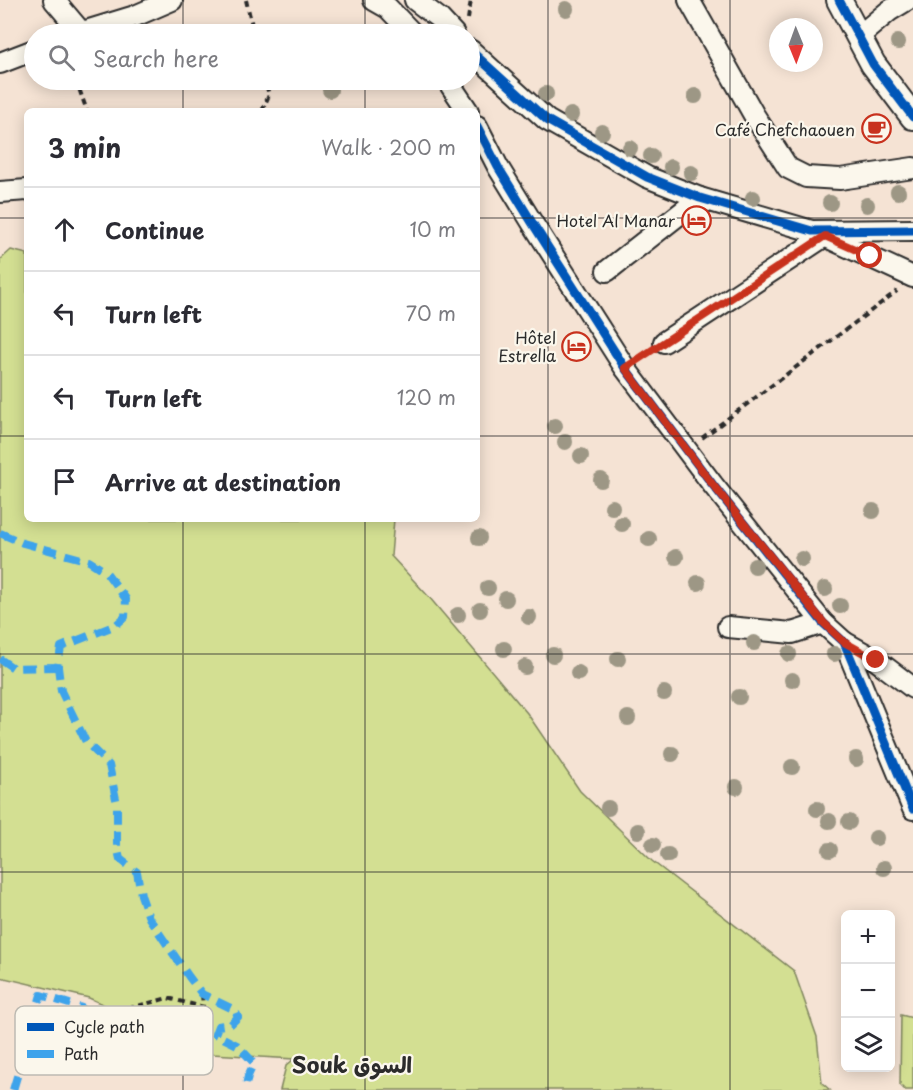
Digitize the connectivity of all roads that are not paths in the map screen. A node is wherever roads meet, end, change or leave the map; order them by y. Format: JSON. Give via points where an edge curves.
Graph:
{"nodes":[{"id":1,"x":54,"y":0,"type":"edge"},
{"id":2,"x":172,"y":0,"type":"edge"},
{"id":3,"x":374,"y":0,"type":"edge"},
{"id":4,"x":416,"y":0,"type":"edge"},
{"id":5,"x":689,"y":0,"type":"edge"},
{"id":6,"x":839,"y":0,"type":"edge"},
{"id":7,"x":907,"y":0,"type":"edge"},
{"id":8,"x":72,"y":24,"type":"edge"},
{"id":9,"x":107,"y":24,"type":"edge"},
{"id":10,"x":403,"y":24,"type":"edge"},
{"id":11,"x":445,"y":24,"type":"edge"},
{"id":12,"x":858,"y":37,"type":"junction"},
{"id":13,"x":24,"y":54,"type":"edge"},
{"id":14,"x":480,"y":59,"type":"edge"},
{"id":15,"x":0,"y":63,"type":"edge"},
{"id":16,"x":454,"y":90,"type":"edge"},
{"id":17,"x":466,"y":108,"type":"edge"},
{"id":18,"x":913,"y":117,"type":"edge"},
{"id":19,"x":480,"y":132,"type":"edge"},
{"id":20,"x":913,"y":168,"type":"edge"},
{"id":21,"x":24,"y":190,"type":"edge"},
{"id":22,"x":0,"y":192,"type":"edge"},
{"id":23,"x":700,"y":198,"type":"junction"},
{"id":24,"x":913,"y":230,"type":"edge"},
{"id":25,"x":818,"y":234,"type":"junction"},
{"id":26,"x":607,"y":271,"type":"dead end"},
{"id":27,"x":908,"y":281,"type":"edge"},
{"id":28,"x":664,"y":342,"type":"dead end"},
{"id":29,"x":824,"y":623,"type":"junction"},
{"id":30,"x":728,"y":627,"type":"dead end"},
{"id":31,"x":844,"y":642,"type":"junction"},
{"id":32,"x":913,"y":688,"type":"edge"},
{"id":33,"x":913,"y":809,"type":"edge"}],
"edges":[{"from":1,"to":8,"type":"street"},
{"from":2,"to":9,"type":"street"},
{"from":3,"to":10,"type":"street"},
{"from":4,"to":11,"type":"street"},
{"from":5,"to":20,"type":"street","via":[[788,168],[806,177],[840,179]]},
{"from":6,"to":12,"type":"street"},
{"from":7,"to":12,"type":"street"},
{"from":12,"to":18,"type":"street"},
{"from":13,"to":15,"type":"street"},
{"from":14,"to":23,"type":"street","via":[[547,120],[647,177]]},
{"from":16,"to":17,"type":"street"},
{"from":19,"to":29,"type":"street","via":[[533,224],[625,368]]},
{"from":21,"to":22,"type":"street"},
{"from":23,"to":25,"type":"street"},
{"from":23,"to":26,"type":"street"},
{"from":24,"to":25,"type":"street"},
{"from":25,"to":27,"type":"street"},
{"from":25,"to":28,"type":"street"},
{"from":29,"to":30,"type":"street","via":[[792,633]]},
{"from":29,"to":31,"type":"street"},
{"from":31,"to":32,"type":"street"},
{"from":31,"to":33,"type":"street"}]}
